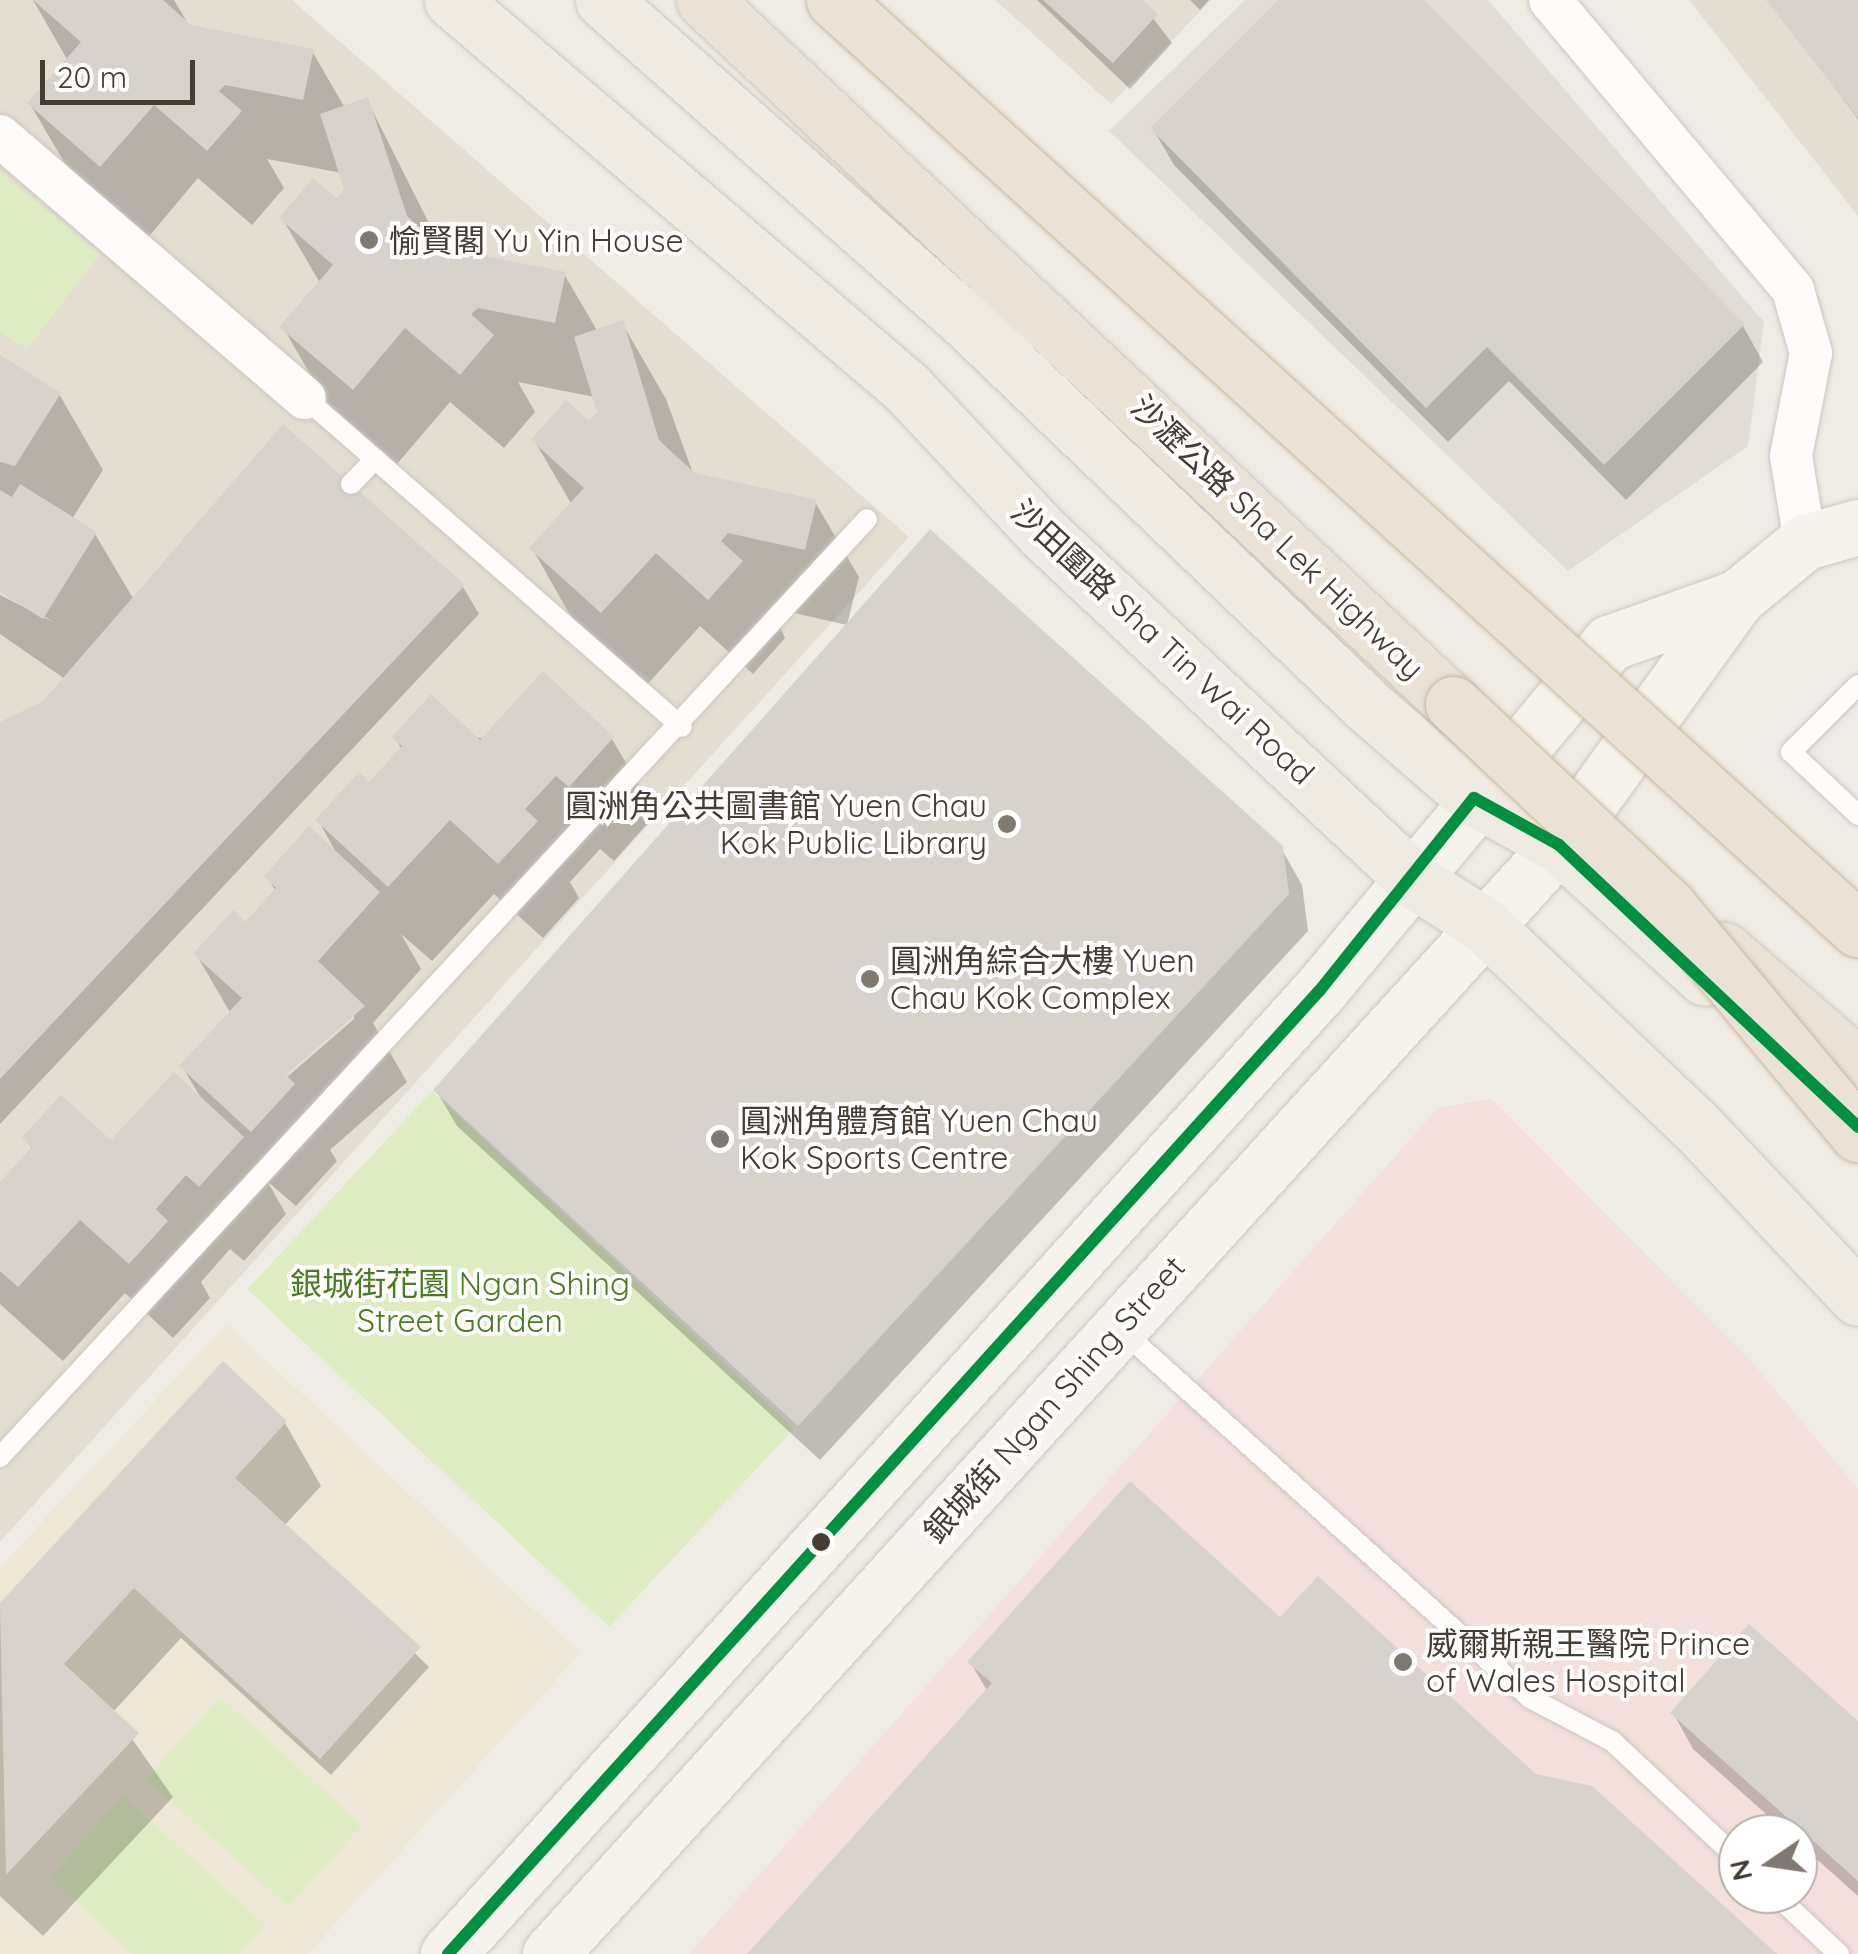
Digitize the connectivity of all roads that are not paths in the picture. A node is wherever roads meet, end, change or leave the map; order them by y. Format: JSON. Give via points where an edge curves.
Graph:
{"nodes":[{"id":1,"x":452,"y":0,"type":"edge"},
{"id":2,"x":604,"y":0,"type":"edge"},
{"id":3,"x":704,"y":0,"type":"edge"},
{"id":4,"x":834,"y":0,"type":"edge"},
{"id":5,"x":1550,"y":0,"type":"edge"},
{"id":6,"x":0,"y":136,"type":"edge"},
{"id":7,"x":305,"y":398,"type":"joint"},
{"id":8,"x":375,"y":459,"type":"junction"},
{"id":9,"x":351,"y":484,"type":"dead end"},
{"id":10,"x":868,"y":519,"type":"dead end"},
{"id":11,"x":1858,"y":527,"type":"edge"},
{"id":12,"x":1804,"y":542,"type":"junction"},
{"id":13,"x":1738,"y":596,"type":"junction"},
{"id":14,"x":1858,"y":684,"type":"edge"},
{"id":15,"x":682,"y":726,"type":"junction"},
{"id":16,"x":1474,"y":798,"type":"junction"},
{"id":17,"x":1858,"y":816,"type":"edge"},
{"id":18,"x":1560,"y":845,"type":"junction"},
{"id":19,"x":1415,"y":881,"type":"junction"},
{"id":20,"x":1668,"y":906,"type":"junction"},
{"id":21,"x":1484,"y":925,"type":"junction"},
{"id":22,"x":1858,"y":929,"type":"edge"},
{"id":23,"x":1858,"y":1066,"type":"edge"},
{"id":24,"x":1858,"y":1130,"type":"edge"},
{"id":25,"x":1858,"y":1298,"type":"edge"},
{"id":26,"x":1118,"y":1327,"type":"junction"},
{"id":27,"x":0,"y":1456,"type":"edge"},
{"id":28,"x":1718,"y":1840,"type":"edge"},
{"id":29,"x":1797,"y":1914,"type":"edge"},
{"id":30,"x":448,"y":1954,"type":"edge"},
{"id":31,"x":550,"y":1954,"type":"edge"},
{"id":32,"x":1839,"y":1954,"type":"edge"}],
"edges":[{"from":1,"to":19,"type":"main road","name":"沙田圍路 Sha Tin Wai Road","via":[[906,387],[1044,534]]},
{"from":2,"to":16,"type":"main road","via":[[970,325]]},
{"from":3,"to":20,"type":"highway","name":"沙瀝公路 Sha Lek Highway","bridge":true},
{"from":4,"to":22,"type":"highway","bridge":true},
{"from":5,"to":12,"type":"street","via":[[1793,290],[1810,353],[1790,470]]},
{"from":6,"to":7,"type":"street"},
{"from":7,"to":8,"type":"lane"},
{"from":8,"to":9,"type":"lane"},
{"from":8,"to":15,"type":"lane"},
{"from":10,"to":15,"type":"lane"},
{"from":11,"to":12,"type":"street"},
{"from":12,"to":13,"type":"street"},
{"from":13,"to":16,"type":"street","via":[[1609,643]]},
{"from":13,"to":18,"type":"street","name":"銀城街 Ngan Shing Street"},
{"from":14,"to":17,"type":"lane","via":[[1791,752]]},
{"from":15,"to":27,"type":"lane"},
{"from":16,"to":18,"type":"main road"},
{"from":16,"to":19,"type":"street"},
{"from":18,"to":21,"type":"street","name":"銀城街 Ngan Shing Street"},
{"from":18,"to":24,"type":"main road"},
{"from":19,"to":21,"type":"main road","name":"沙田圍路 Sha Tin Wai Road"},
{"from":19,"to":30,"type":"street"},
{"from":20,"to":23,"type":"highway","name":"沙瀝公路 Sha Lek Highway","bridge":true},
{"from":20,"to":24,"type":"highway","bridge":true},
{"from":21,"to":25,"type":"main road","name":"沙田圍路 Sha Tin Wai Road","via":[[1731,1161]]},
{"from":21,"to":26,"type":"street","name":"銀城街 Ngan Shing Street"},
{"from":26,"to":28,"type":"lane","via":[[1530,1698],[1612,1741]]},
{"from":26,"to":31,"type":"street","name":"銀城街 Ngan Shing Street"},
{"from":29,"to":32,"type":"lane"}]}
